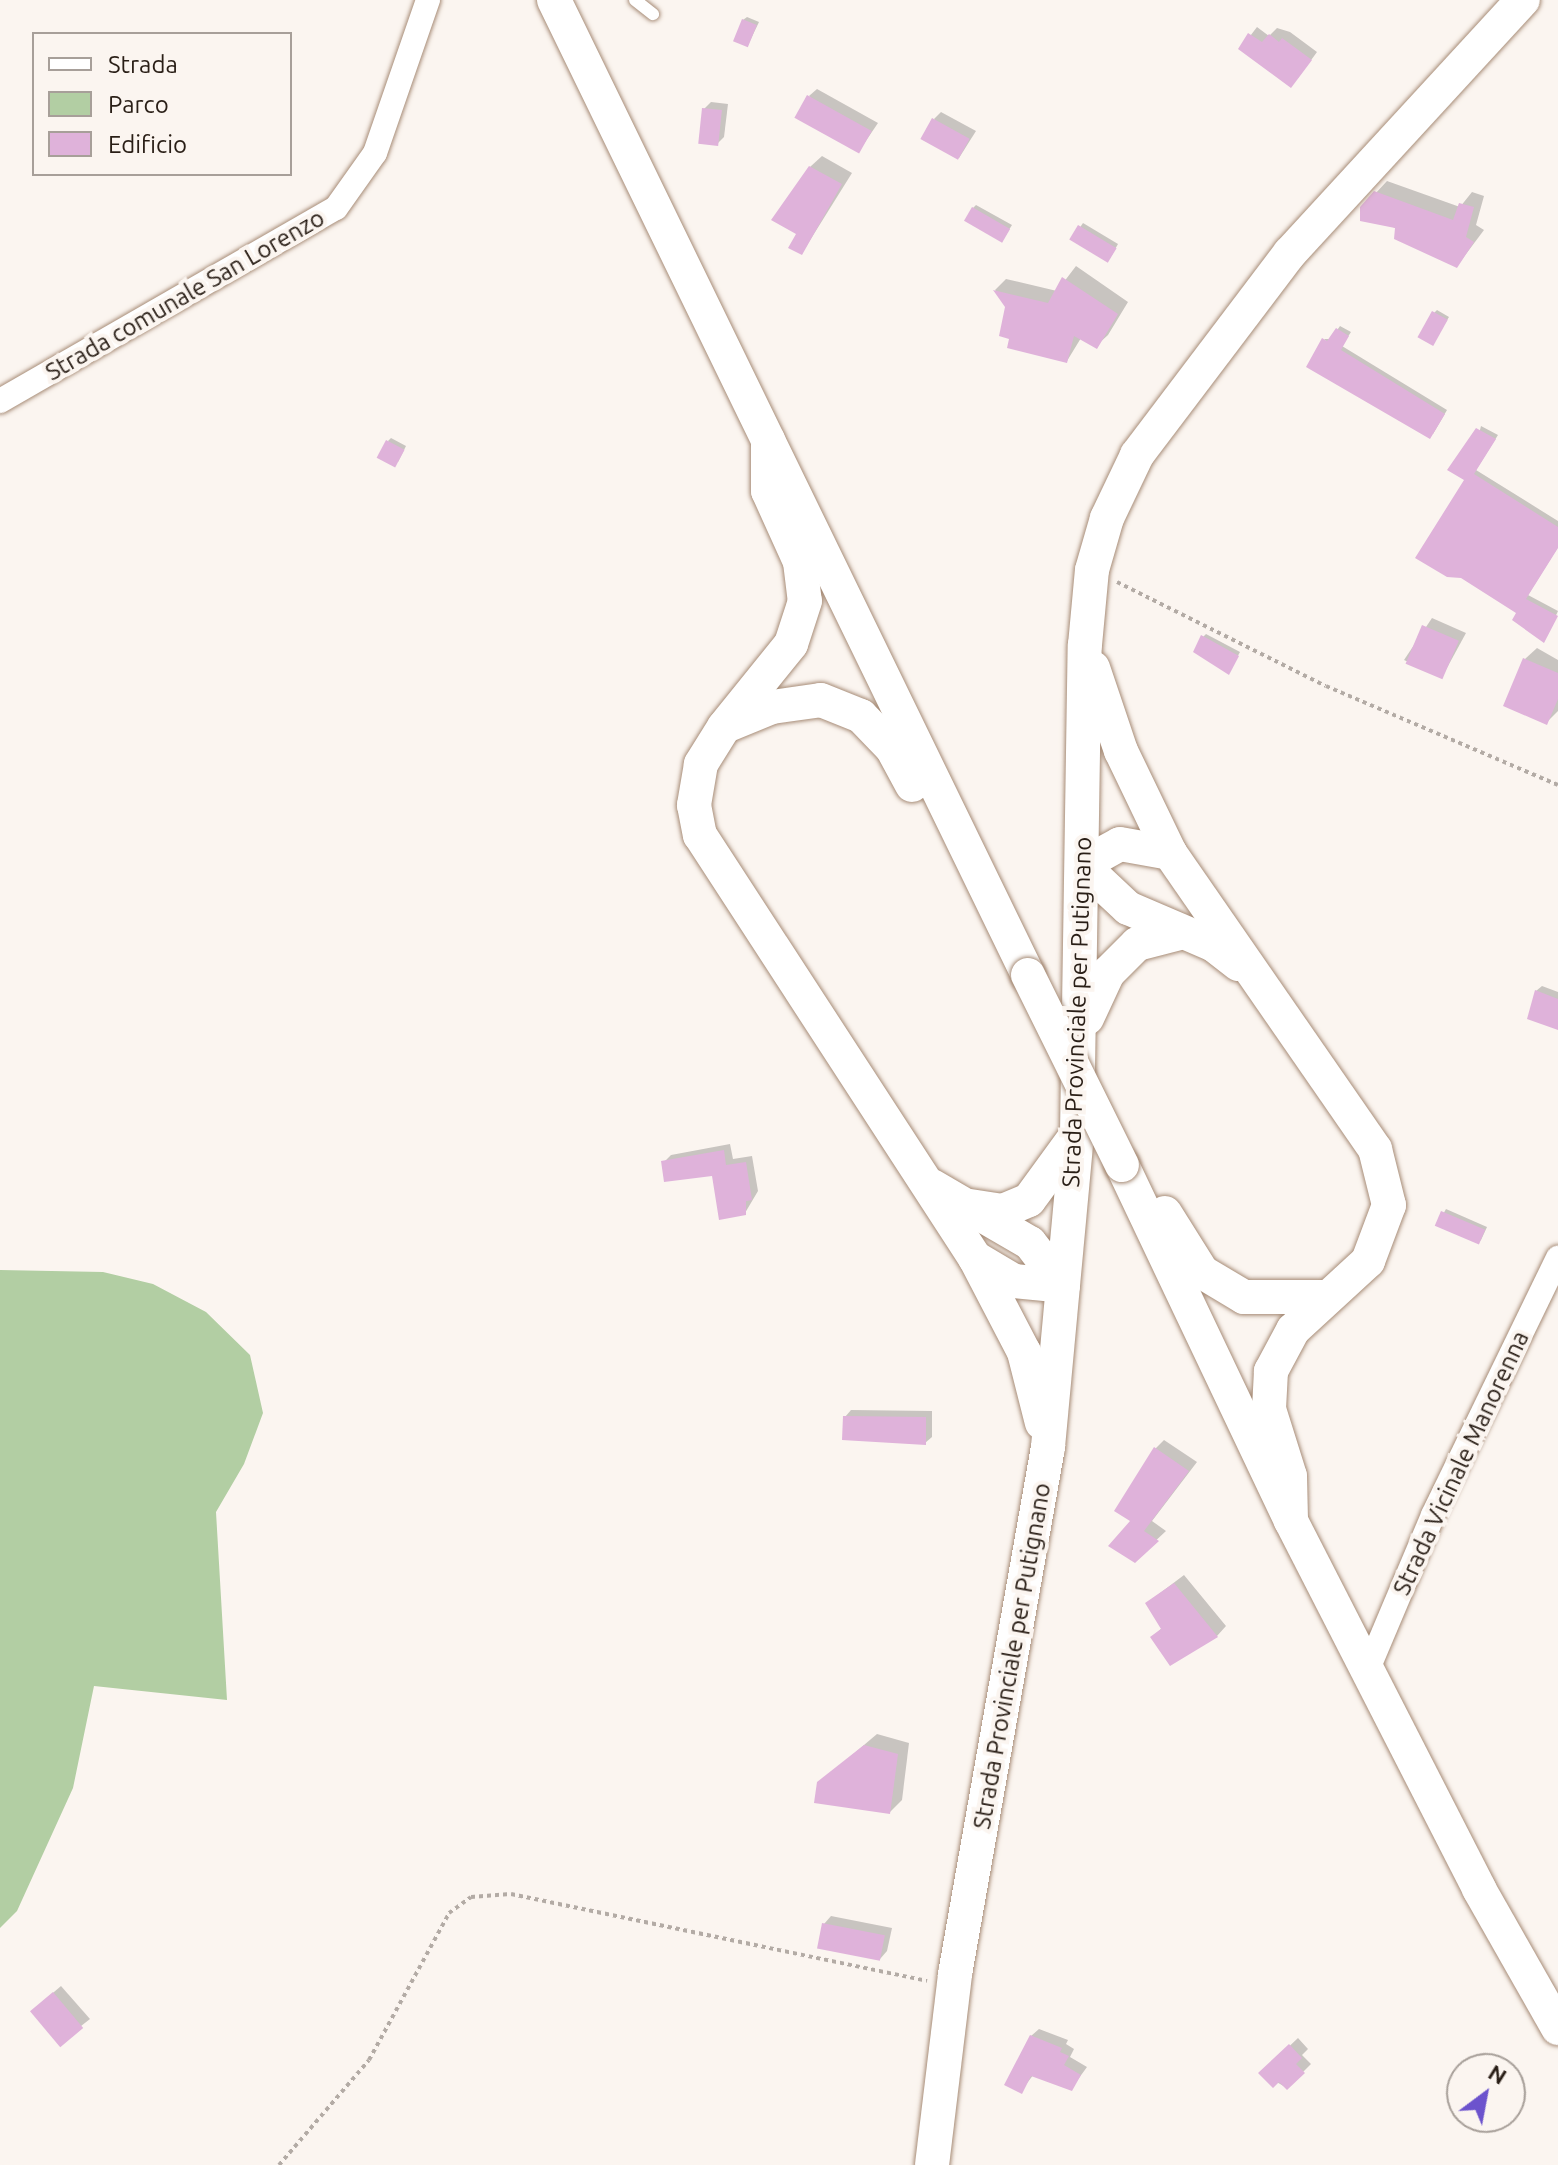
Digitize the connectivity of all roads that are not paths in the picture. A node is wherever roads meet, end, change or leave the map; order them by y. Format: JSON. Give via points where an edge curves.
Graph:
{"nodes":[{"id":1,"x":428,"y":0,"type":"edge"},
{"id":2,"x":554,"y":0,"type":"edge"},
{"id":3,"x":635,"y":0,"type":"edge"},
{"id":4,"x":1523,"y":0,"type":"edge"},
{"id":5,"x":653,"y":14,"type":"dead end"},
{"id":6,"x":0,"y":401,"type":"edge"},
{"id":7,"x":768,"y":440,"type":"junction"},
{"id":8,"x":1085,"y":645,"type":"junction"},
{"id":9,"x":724,"y":727,"type":"junction"},
{"id":10,"x":1170,"y":853,"type":"junction"},
{"id":11,"x":971,"y":865,"type":"junction"},
{"id":12,"x":1082,"y":865,"type":"junction"},
{"id":13,"x":1180,"y":933,"type":"junction"},
{"id":14,"x":1253,"y":976,"type":"junction"},
{"id":15,"x":1081,"y":1030,"type":"junction"},
{"id":16,"x":1077,"y":1134,"type":"junction"},
{"id":17,"x":1125,"y":1171,"type":"junction"},
{"id":18,"x":925,"y":1181,"type":"junction"},
{"id":19,"x":966,"y":1206,"type":"junction"},
{"id":20,"x":975,"y":1258,"type":"junction"},
{"id":21,"x":1558,"y":1258,"type":"edge"},
{"id":22,"x":1063,"y":1286,"type":"junction"},
{"id":23,"x":1325,"y":1297,"type":"junction"},
{"id":24,"x":1048,"y":1447,"type":"junction"},
{"id":25,"x":1291,"y":1521,"type":"junction"},
{"id":26,"x":1368,"y":1669,"type":"junction"},
{"id":27,"x":1558,"y":2028,"type":"edge"},
{"id":28,"x":932,"y":2165,"type":"edge"}],
"edges":[{"from":1,"to":6,"type":"street","name":"Strada comunale San Lorenzo","via":[[375,153],[336,208]]},
{"from":2,"to":7,"type":"main road"},
{"from":3,"to":5,"type":"lane"},
{"from":4,"to":8,"type":"main road","name":"Strada Provinciale per Putignano","via":[[1271,278],[1137,455],[1107,518],[1092,570]]},
{"from":7,"to":9,"type":"main road","via":[[768,491],[800,562],[805,601],[791,644]]},
{"from":7,"to":11,"type":"main road"},
{"from":8,"to":10,"type":"main road","via":[[1121,751]]},
{"from":8,"to":12,"type":"main road","name":"Strada Provinciale per Putignano"},
{"from":9,"to":11,"type":"main road","via":[[772,707],[821,700],[861,716],[892,748],[927,813]]},
{"from":9,"to":18,"type":"main road","via":[[701,764],[694,805],[700,835]]},
{"from":10,"to":12,"type":"main road","via":[[1120,844]]},
{"from":10,"to":14,"type":"main road"},
{"from":11,"to":17,"type":"main road","bridge":true},
{"from":12,"to":13,"type":"main road","via":[[1128,908]]},
{"from":12,"to":15,"type":"main road","name":"Strada Provinciale per Putignano"},
{"from":13,"to":14,"type":"main road","via":[[1214,945]]},
{"from":13,"to":15,"type":"main road","via":[[1137,944],[1108,973]]},
{"from":14,"to":23,"type":"main road","via":[[1375,1149],[1389,1205],[1368,1261]]},
{"from":15,"to":16,"type":"main road","name":"Strada Provinciale per Putignano"},
{"from":16,"to":19,"type":"main road","via":[[1029,1200],[1003,1211]]},
{"from":16,"to":22,"type":"main road","name":"Strada Provinciale per Putignano"},
{"from":17,"to":23,"type":"main road","via":[[1167,1215],[1202,1272],[1244,1297]]},
{"from":17,"to":25,"type":"main road"},
{"from":18,"to":19,"type":"main road"},
{"from":18,"to":20,"type":"main road"},
{"from":19,"to":22,"type":"main road","via":[[1030,1243]]},
{"from":20,"to":22,"type":"main road","via":[[1014,1281]]},
{"from":20,"to":24,"type":"main road","via":[[1024,1352]]},
{"from":21,"to":26,"type":"street","name":"Strada Vicinale Manorenna","via":[[1433,1515]]},
{"from":22,"to":24,"type":"main road","name":"Strada Provinciale per Putignano"},
{"from":23,"to":25,"type":"main road","via":[[1293,1330],[1271,1371],[1269,1409],[1290,1476]]},
{"from":24,"to":28,"type":"main road","name":"Strada Provinciale per Putignano","via":[[953,1987]]},
{"from":25,"to":26,"type":"main road"},
{"from":26,"to":27,"type":"main road","via":[[1479,1889]]}]}
